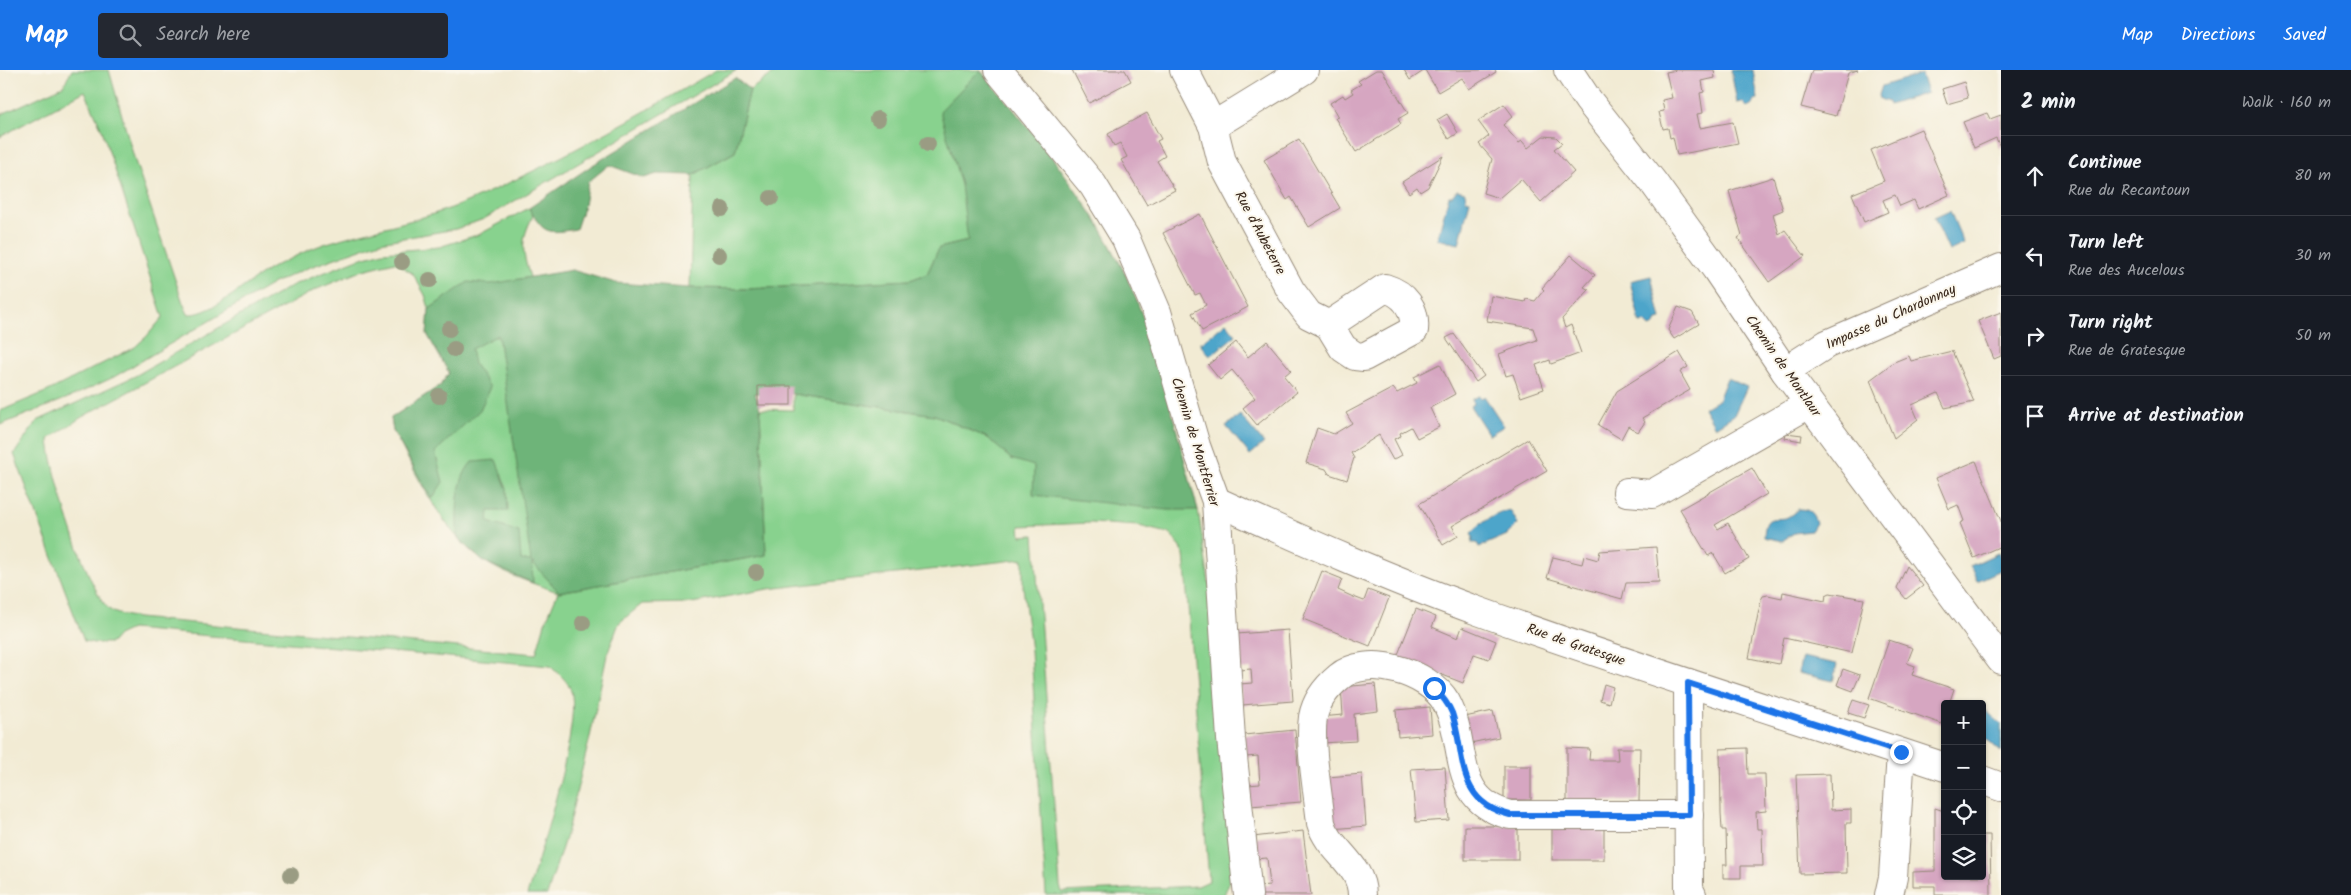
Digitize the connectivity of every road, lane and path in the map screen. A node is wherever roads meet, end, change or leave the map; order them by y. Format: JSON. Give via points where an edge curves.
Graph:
{"nodes":[{"id":1,"x":998,"y":70,"type":"edge"},
{"id":2,"x":1184,"y":70,"type":"edge"},
{"id":3,"x":1304,"y":70,"type":"edge"},
{"id":4,"x":1568,"y":70,"type":"edge"},
{"id":5,"x":1213,"y":126,"type":"junction"},
{"id":6,"x":2001,"y":268,"type":"edge"},
{"id":7,"x":1329,"y":326,"type":"dead end"},
{"id":8,"x":1785,"y":371,"type":"junction"},
{"id":9,"x":1810,"y":404,"type":"junction"},
{"id":10,"x":1627,"y":492,"type":"dead end"},
{"id":11,"x":1216,"y":501,"type":"junction"},
{"id":12,"x":2001,"y":660,"type":"edge"},
{"id":13,"x":1688,"y":683,"type":"junction"},
{"id":14,"x":1901,"y":752,"type":"junction"},
{"id":15,"x":1941,"y":766,"type":"edge"},
{"id":16,"x":1986,"y":782,"type":"edge"},
{"id":17,"x":2001,"y":788,"type":"edge"},
{"id":18,"x":1689,"y":815,"type":"junction"},
{"id":19,"x":1690,"y":893,"type":"edge"},
{"id":20,"x":1248,"y":895,"type":"edge"},
{"id":21,"x":1362,"y":895,"type":"edge"},
{"id":22,"x":1889,"y":895,"type":"edge"}],
"edges":[{"from":1,"to":11,"type":"street","name":"Chemin de Montferrier","via":[[1093,186],[1126,240],[1157,312],[1196,446]]},
{"from":2,"to":5,"type":"street","name":"Rue d'Aubeterre"},
{"from":3,"to":5,"type":"street"},
{"from":4,"to":8,"type":"street","name":"Chemin de Montlaur","via":[[1716,269]]},
{"from":5,"to":7,"type":"street","name":"Rue d'Aubeterre","via":[[1222,162],[1291,291],[1310,315]]},
{"from":6,"to":8,"type":"street","name":"Impasse du Chardonnay","via":[[1827,344]]},
{"from":8,"to":9,"type":"street","name":"Chemin de Montlaur"},
{"from":9,"to":10,"type":"street","via":[[1652,494]]},
{"from":9,"to":12,"type":"street","name":"Chemin de Montlaur"},
{"from":11,"to":13,"type":"street","name":"Rue de Gratesque","via":[[1311,544],[1477,610]]},
{"from":11,"to":20,"type":"street","name":"Chemin de Montferrier","via":[[1231,739]]},
{"from":13,"to":14,"type":"street","name":"Rue de Gratesque"},
{"from":13,"to":18,"type":"street"},
{"from":14,"to":15,"type":"street","name":"Rue de Gratesque"},
{"from":14,"to":22,"type":"street"},
{"from":16,"to":17,"type":"street"},
{"from":18,"to":19,"type":"street"},
{"from":18,"to":21,"type":"street","via":[[1510,815],[1497,812],[1474,794],[1466,780],[1452,712],[1434,688],[1389,667],[1358,667],[1344,672],[1329,686],[1313,716],[1313,734],[1324,834],[1352,867],[1360,880]]}]}
